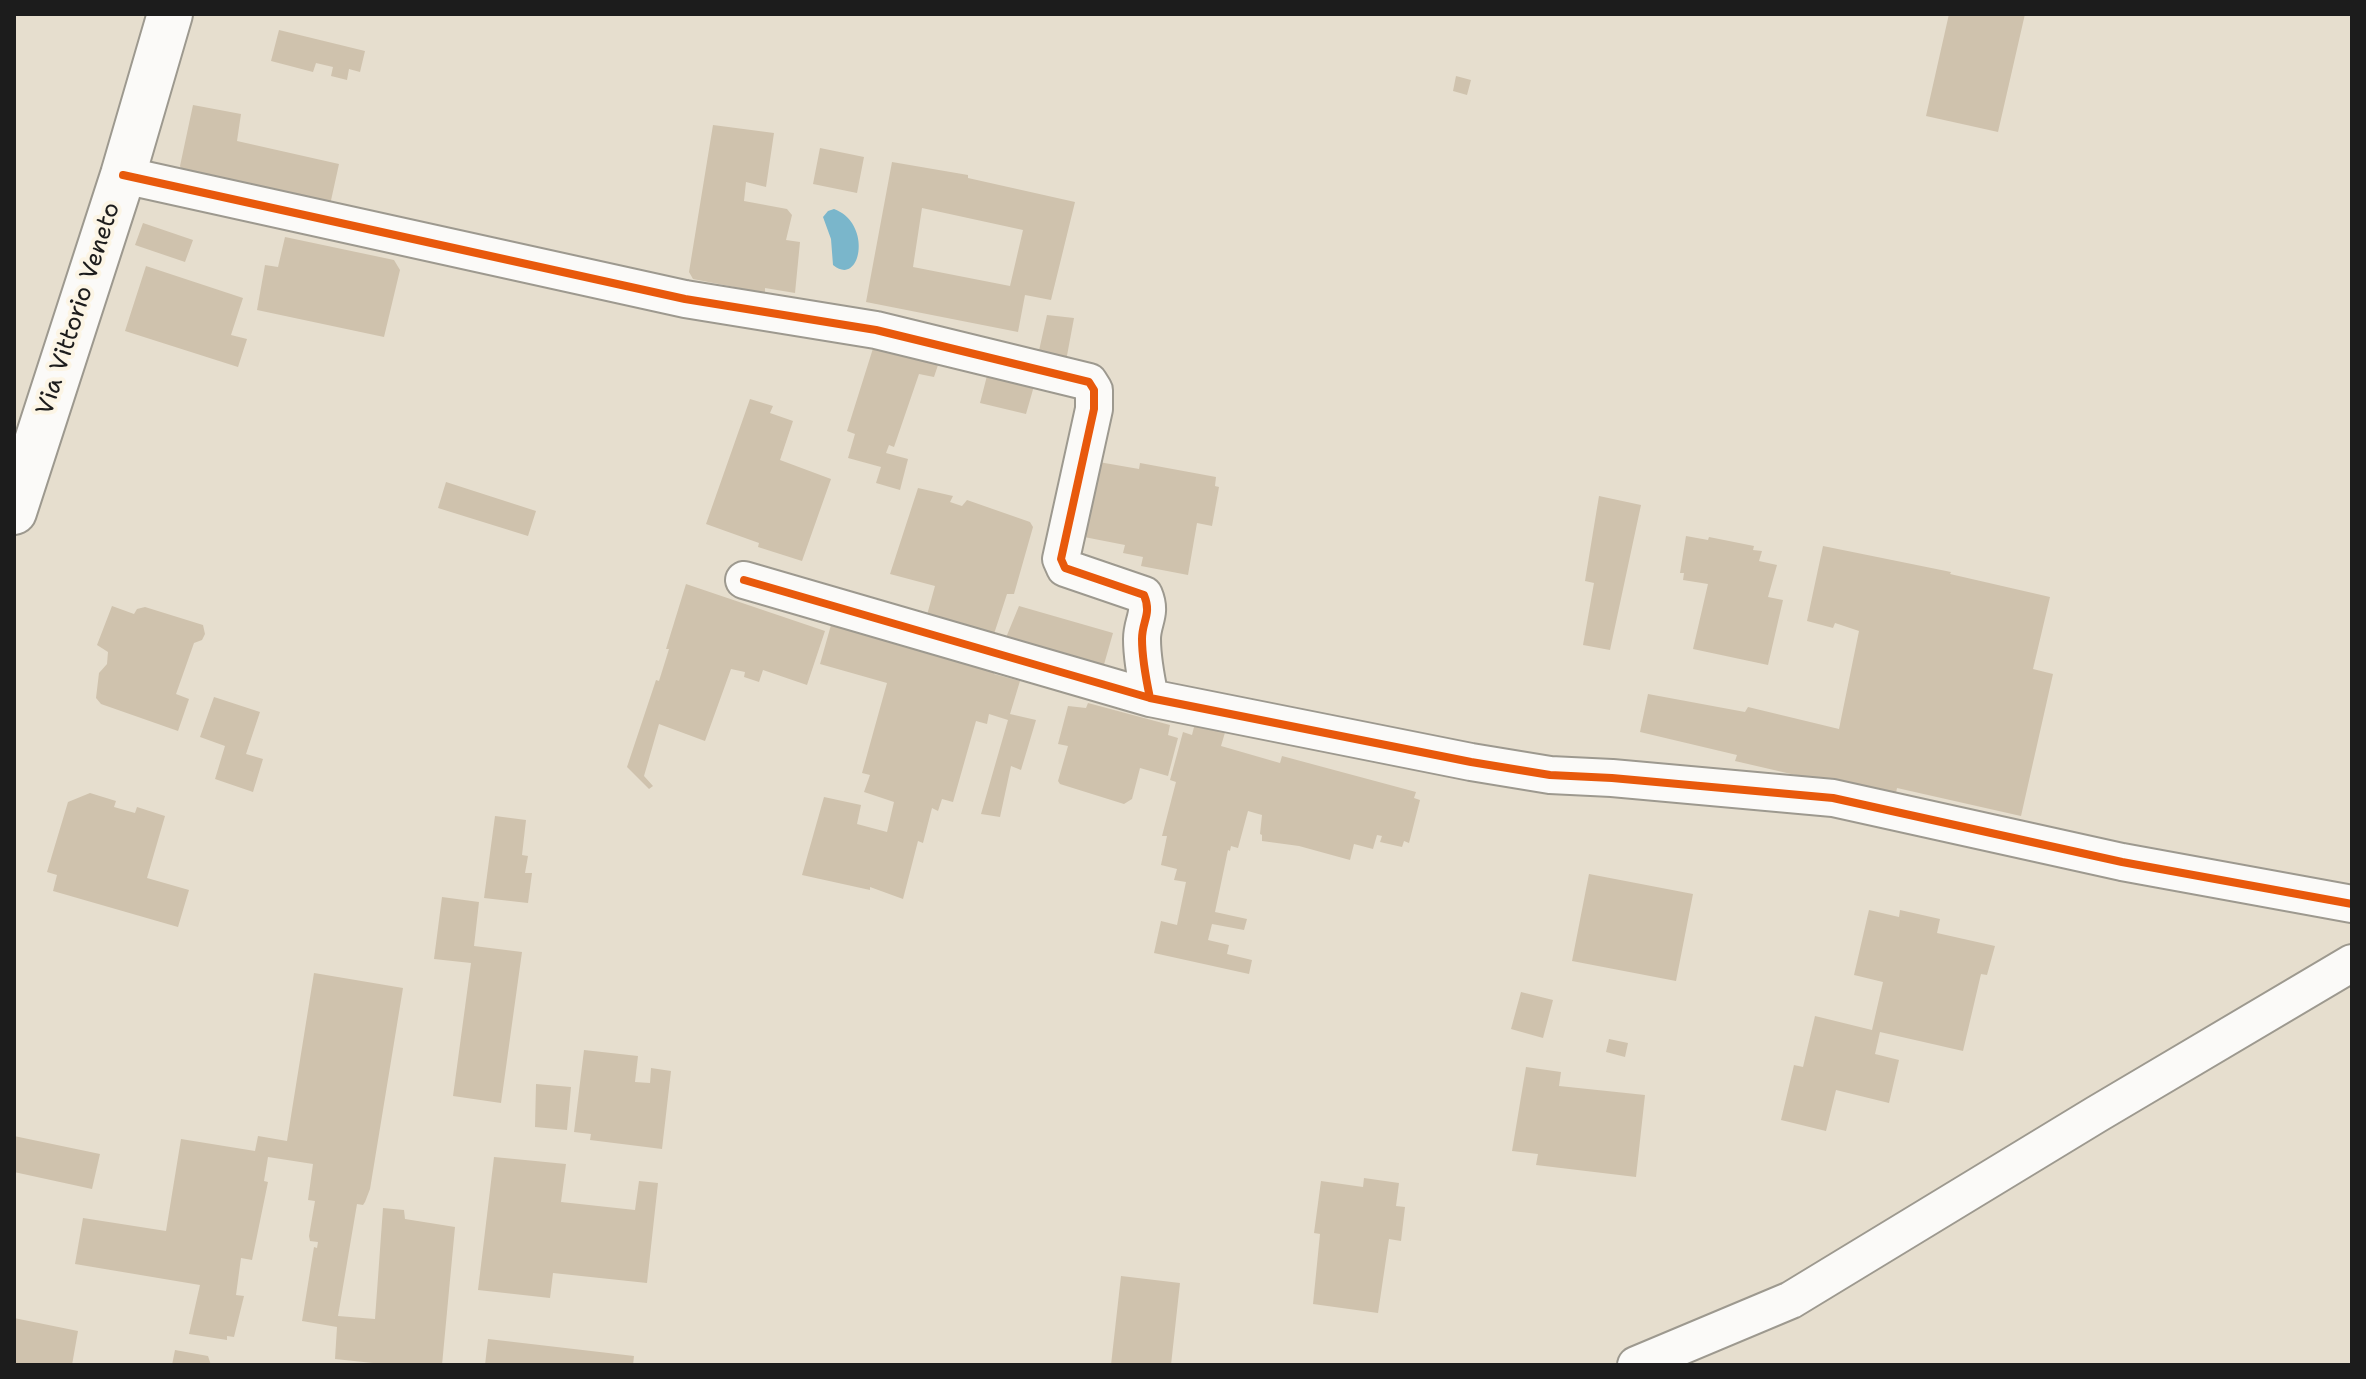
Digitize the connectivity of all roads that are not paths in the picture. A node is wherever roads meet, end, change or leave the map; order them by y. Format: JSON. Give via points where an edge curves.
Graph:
{"nodes":[{"id":1,"x":170,"y":14,"type":"edge"},
{"id":2,"x":123,"y":175,"type":"junction"},
{"id":3,"x":21,"y":466,"type":"edge"},
{"id":4,"x":14,"y":512,"type":"edge"},
{"id":5,"x":744,"y":580,"type":"dead end"},
{"id":6,"x":1150,"y":698,"type":"junction"},
{"id":7,"x":2352,"y":904,"type":"edge"},
{"id":8,"x":2352,"y":963,"type":"edge"},
{"id":9,"x":1636,"y":1365,"type":"edge"}],
"edges":[{"from":1,"to":2,"type":"street","name":"Via Vittorio Veneto"},
{"from":2,"to":3,"type":"street","name":"Via Vittorio Veneto"},
{"from":2,"to":6,"type":"street","via":[[685,299],[876,330],[1089,382],[1094,409],[1061,559],[1065,568],[1144,595],[1149,607],[1142,635],[1144,673]]},
{"from":3,"to":4,"type":"street","name":"Via Vittorio Veneto"},
{"from":5,"to":6,"type":"street"},
{"from":6,"to":7,"type":"street","via":[[1550,775],[1833,798],[2122,862]]},
{"from":8,"to":9,"type":"street","via":[[1791,1300]]}]}
